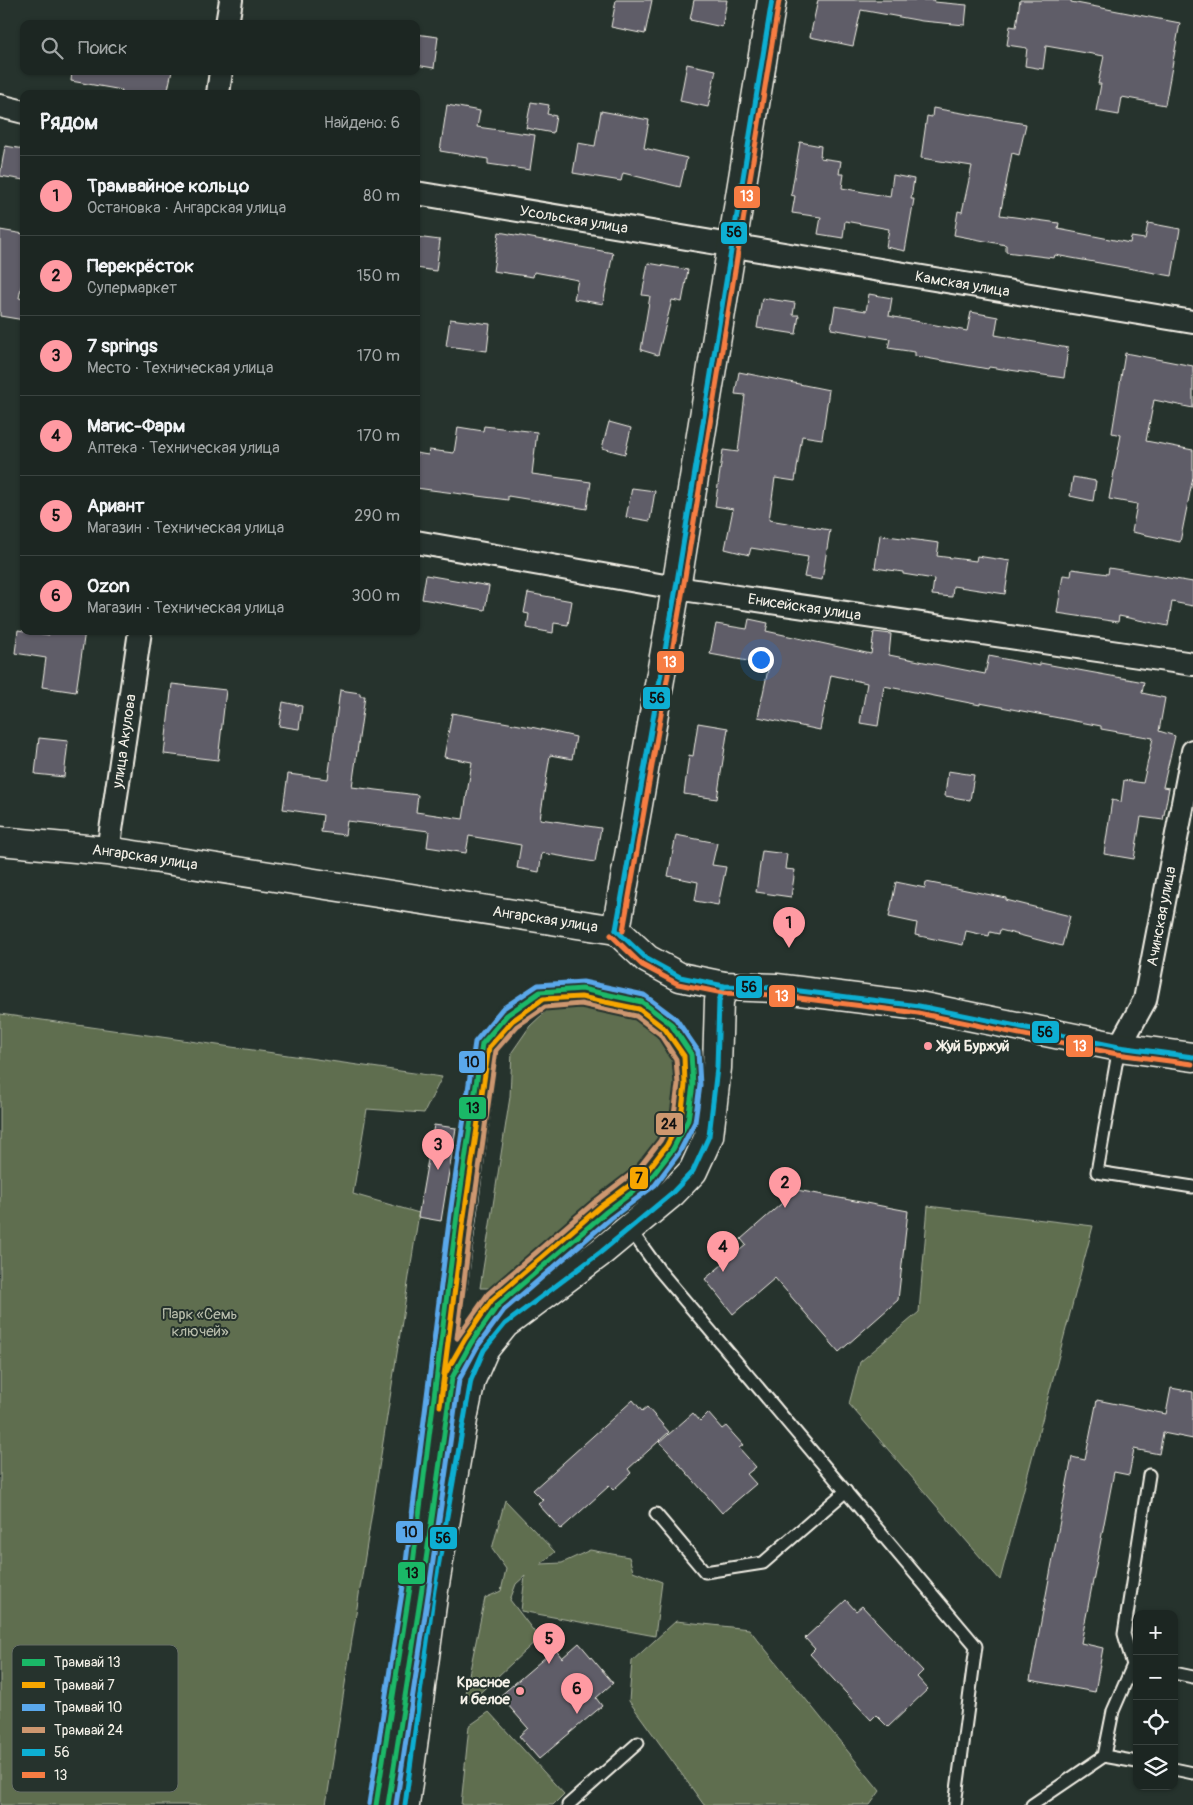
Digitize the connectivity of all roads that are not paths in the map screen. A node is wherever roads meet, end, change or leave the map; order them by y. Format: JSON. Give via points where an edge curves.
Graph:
{"nodes":[{"id":1,"x":231,"y":0,"type":"edge"},
{"id":2,"x":772,"y":0,"type":"edge"},
{"id":3,"x":228,"y":20,"type":"edge"},
{"id":4,"x":220,"y":75,"type":"edge"},
{"id":5,"x":219,"y":90,"type":"edge"},
{"id":6,"x":0,"y":106,"type":"edge"},
{"id":7,"x":20,"y":111,"type":"edge"},
{"id":8,"x":420,"y":194,"type":"edge"},
{"id":9,"x":732,"y":245,"type":"junction"},
{"id":10,"x":1193,"y":322,"type":"edge"},
{"id":11,"x":420,"y":543,"type":"edge"},
{"id":12,"x":676,"y":588,"type":"junction"},
{"id":13,"x":139,"y":635,"type":"edge"},
{"id":14,"x":1193,"y":664,"type":"edge"},
{"id":15,"x":1193,"y":751,"type":"edge"},
{"id":16,"x":0,"y":841,"type":"edge"},
{"id":17,"x":108,"y":851,"type":"junction"},
{"id":18,"x":616,"y":930,"type":"junction"},
{"id":19,"x":724,"y":986,"type":"junction"},
{"id":20,"x":1118,"y":1047,"type":"junction"},
{"id":21,"x":1193,"y":1057,"type":"edge"},
{"id":22,"x":1193,"y":1187,"type":"edge"},
{"id":23,"x":630,"y":1228,"type":"junction"},
{"id":24,"x":1149,"y":1475,"type":"dead end"},
{"id":25,"x":846,"y":1491,"type":"junction"},
{"id":26,"x":656,"y":1514,"type":"dead end"},
{"id":27,"x":1133,"y":1659,"type":"edge"},
{"id":28,"x":1133,"y":1669,"type":"edge"},
{"id":29,"x":1178,"y":1674,"type":"edge"},
{"id":30,"x":1193,"y":1677,"type":"edge"},
{"id":31,"x":638,"y":1743,"type":"dead end"},
{"id":32,"x":1104,"y":1756,"type":"junction"},
{"id":33,"x":1133,"y":1761,"type":"edge"},
{"id":34,"x":1178,"y":1770,"type":"edge"},
{"id":35,"x":1193,"y":1773,"type":"edge"},
{"id":36,"x":405,"y":1805,"type":"edge"},
{"id":37,"x":568,"y":1805,"type":"edge"},
{"id":38,"x":955,"y":1805,"type":"edge"},
{"id":39,"x":1032,"y":1805,"type":"edge"}],
"edges":[{"from":1,"to":3,"type":"street"},
{"from":2,"to":9,"type":"street"},
{"from":4,"to":5,"type":"street"},
{"from":6,"to":7,"type":"street"},
{"from":8,"to":9,"type":"street","name":"Усольская улица"},
{"from":9,"to":10,"type":"street","name":"Камская улица"},
{"from":9,"to":12,"type":"street"},
{"from":11,"to":12,"type":"street","name":"Енисейская улица"},
{"from":12,"to":14,"type":"street","name":"Енисейская улица"},
{"from":12,"to":18,"type":"street"},
{"from":13,"to":17,"type":"street","name":"улица Акулова"},
{"from":15,"to":20,"type":"street","name":"Ачинская улица","via":[[1145,1000]]},
{"from":16,"to":17,"type":"street","name":"Ангарская улица"},
{"from":17,"to":18,"type":"street","name":"Ангарская улица"},
{"from":18,"to":19,"type":"street","name":"Ангарская улица","via":[[647,959],[680,977]]},
{"from":19,"to":20,"type":"street","name":"Ангарская улица","via":[[776,988],[919,1006]]},
{"from":19,"to":23,"type":"street","via":[[709,1136],[693,1171]]},
{"from":20,"to":21,"type":"street","name":"Ангарская улица"},
{"from":20,"to":22,"type":"lane","via":[[1098,1172]]},
{"from":23,"to":25,"type":"lane","via":[[660,1271]]},
{"from":23,"to":36,"type":"street","via":[[505,1324],[484,1350],[471,1380],[434,1590]]},
{"from":24,"to":27,"type":"lane","via":[[1124,1634]]},
{"from":25,"to":26,"type":"lane","via":[[763,1563],[705,1572]]},
{"from":25,"to":38,"type":"lane","via":[[976,1646]]},
{"from":28,"to":32,"type":"lane","via":[[1113,1711]]},
{"from":29,"to":30,"type":"lane"},
{"from":31,"to":37,"type":"lane"},
{"from":32,"to":33,"type":"lane"},
{"from":32,"to":39,"type":"lane"},
{"from":34,"to":35,"type":"lane"}]}
